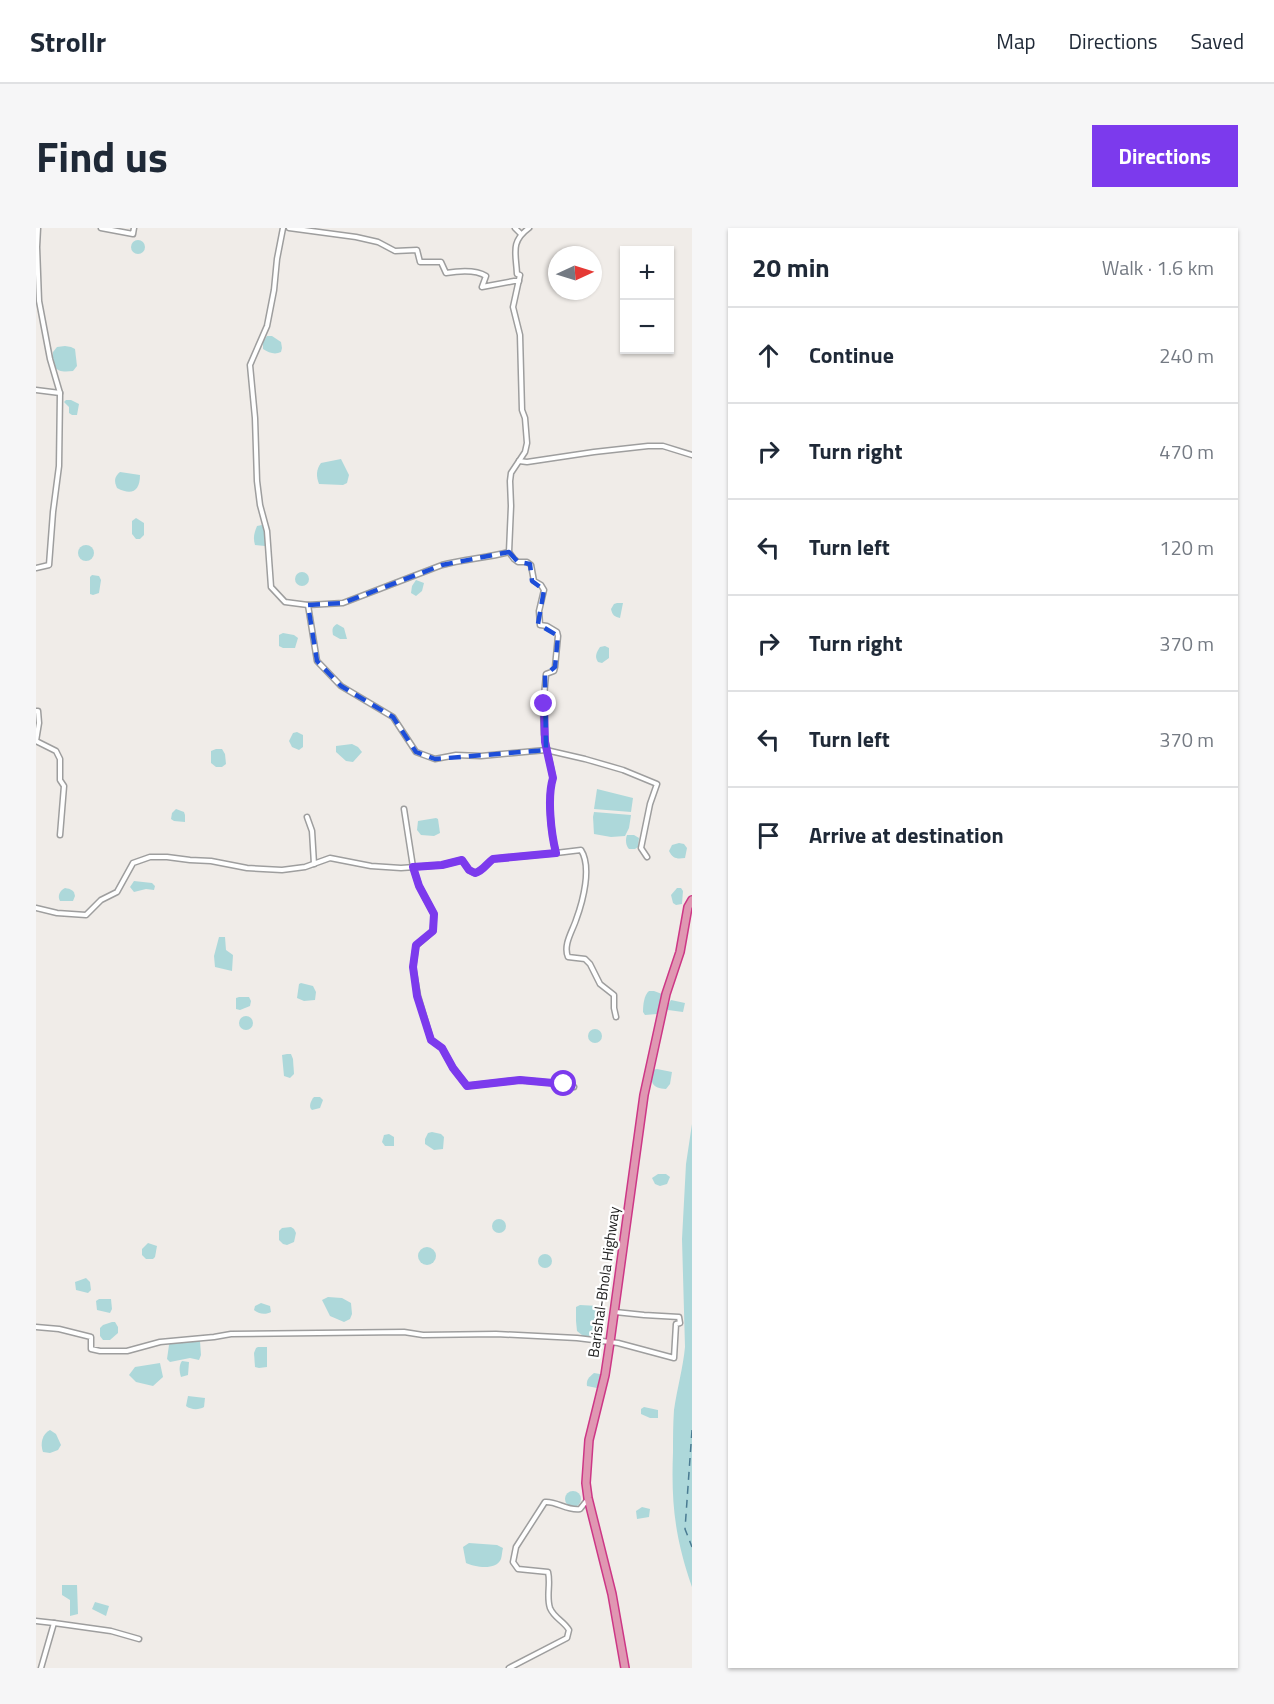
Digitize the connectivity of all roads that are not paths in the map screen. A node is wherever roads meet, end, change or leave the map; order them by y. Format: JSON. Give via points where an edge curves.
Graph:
{"nodes":[{"id":1,"x":38,"y":228,"type":"edge"},
{"id":2,"x":101,"y":228,"type":"edge"},
{"id":3,"x":134,"y":228,"type":"edge"},
{"id":4,"x":284,"y":228,"type":"edge"},
{"id":5,"x":289,"y":228,"type":"edge"},
{"id":6,"x":515,"y":228,"type":"edge"},
{"id":7,"x":529,"y":228,"type":"edge"},
{"id":8,"x":521,"y":234,"type":"junction"},
{"id":9,"x":519,"y":281,"type":"junction"},
{"id":10,"x":36,"y":390,"type":"edge"},
{"id":11,"x":60,"y":393,"type":"junction"},
{"id":12,"x":692,"y":455,"type":"edge"},
{"id":13,"x":519,"y":461,"type":"junction"},
{"id":14,"x":509,"y":552,"type":"junction"},
{"id":15,"x":36,"y":568,"type":"edge"},
{"id":16,"x":308,"y":605,"type":"junction"},
{"id":17,"x":36,"y":711,"type":"edge"},
{"id":18,"x":36,"y":741,"type":"edge"},
{"id":19,"x":546,"y":750,"type":"junction"},
{"id":20,"x":404,"y":809,"type":"dead end"},
{"id":21,"x":307,"y":817,"type":"dead end"},
{"id":22,"x":60,"y":835,"type":"dead end"},
{"id":23,"x":556,"y":853,"type":"junction"},
{"id":24,"x":647,"y":857,"type":"dead end"},
{"id":25,"x":314,"y":864,"type":"junction"},
{"id":26,"x":413,"y":867,"type":"junction"},
{"id":27,"x":692,"y":900,"type":"edge"},
{"id":28,"x":36,"y":908,"type":"edge"},
{"id":29,"x":616,"y":1017,"type":"dead end"},
{"id":30,"x":574,"y":1087,"type":"dead end"},
{"id":31,"x":615,"y":1311,"type":"junction"},
{"id":32,"x":36,"y":1327,"type":"edge"},
{"id":33,"x":610,"y":1342,"type":"junction"},
{"id":34,"x":588,"y":1498,"type":"junction"},
{"id":35,"x":36,"y":1621,"type":"edge"},
{"id":36,"x":54,"y":1623,"type":"junction"},
{"id":37,"x":139,"y":1639,"type":"dead end"},
{"id":38,"x":41,"y":1668,"type":"edge"},
{"id":39,"x":509,"y":1668,"type":"edge"},
{"id":40,"x":625,"y":1668,"type":"edge"}],
"edges":[{"from":1,"to":11,"type":"street","via":[[39,301]]},
{"from":2,"to":3,"type":"street","via":[[133,234]]},
{"from":4,"to":16,"type":"street","via":[[267,326],[250,365],[257,481],[267,531],[271,588],[285,602]]},
{"from":5,"to":9,"type":"street","via":[[356,237],[394,251],[417,250],[420,262],[441,262],[446,273],[482,273],[486,276],[482,287]]},
{"from":6,"to":8,"type":"street"},
{"from":7,"to":8,"type":"street"},
{"from":8,"to":9,"type":"street","via":[[515,248]]},
{"from":9,"to":13,"type":"street","via":[[513,307],[520,335],[527,443]]},
{"from":10,"to":11,"type":"street"},
{"from":11,"to":15,"type":"street","via":[[59,466],[49,565]]},
{"from":12,"to":13,"type":"street","via":[[663,446],[648,446]]},
{"from":13,"to":14,"type":"street","via":[[510,481]]},
{"from":14,"to":16,"type":"street","via":[[442,565],[343,603]]},
{"from":14,"to":19,"type":"street","via":[[518,562],[531,565],[534,580],[544,590],[538,611],[540,625],[557,632],[554,671],[545,678]]},
{"from":16,"to":19,"type":"street","via":[[317,661],[340,686],[393,717],[416,752],[435,759]]},
{"from":17,"to":18,"type":"street"},
{"from":18,"to":22,"type":"street","via":[[56,751],[60,759],[60,780],[64,786]]},
{"from":19,"to":23,"type":"street","via":[[553,778],[551,811]]},
{"from":19,"to":24,"type":"street","via":[[623,770],[657,784],[641,848]]},
{"from":20,"to":26,"type":"street"},
{"from":21,"to":25,"type":"street"},
{"from":23,"to":26,"type":"street","via":[[493,859],[475,873],[462,860]]},
{"from":23,"to":29,"type":"street","via":[[581,849],[584,855],[586,881],[566,954],[590,964],[600,984],[614,996]]},
{"from":25,"to":26,"type":"street","via":[[330,858],[371,866]]},
{"from":25,"to":28,"type":"street","via":[[247,868],[150,857],[133,863],[117,892],[101,900],[86,915]]},
{"from":26,"to":30,"type":"street","via":[[434,914],[433,931],[416,945],[413,967],[417,996],[431,1040],[442,1048],[467,1086],[520,1080]]},
{"from":27,"to":31,"type":"highway","name":"Barishal-Bhola Highway","via":[[644,1095]]},
{"from":31,"to":33,"type":"highway","name":"Barishal-Bhola Highway"},
{"from":31,"to":33,"type":"street","via":[[679,1317],[680,1323],[676,1323],[674,1358]]},
{"from":32,"to":33,"type":"street","via":[[91,1337],[91,1349],[100,1351],[127,1351],[160,1341],[250,1333],[495,1334]]},
{"from":33,"to":34,"type":"highway","name":"Barishal-Bhola Highway","via":[[589,1440]]},
{"from":34,"to":39,"type":"street","via":[[575,1510],[545,1502],[516,1547],[513,1562],[518,1569],[548,1572],[550,1607],[569,1630],[567,1638]]},
{"from":34,"to":40,"type":"highway","name":"Barishal-Bhola Highway","via":[[610,1584]]},
{"from":35,"to":36,"type":"street"},
{"from":36,"to":37,"type":"street"},
{"from":36,"to":38,"type":"street"}]}
